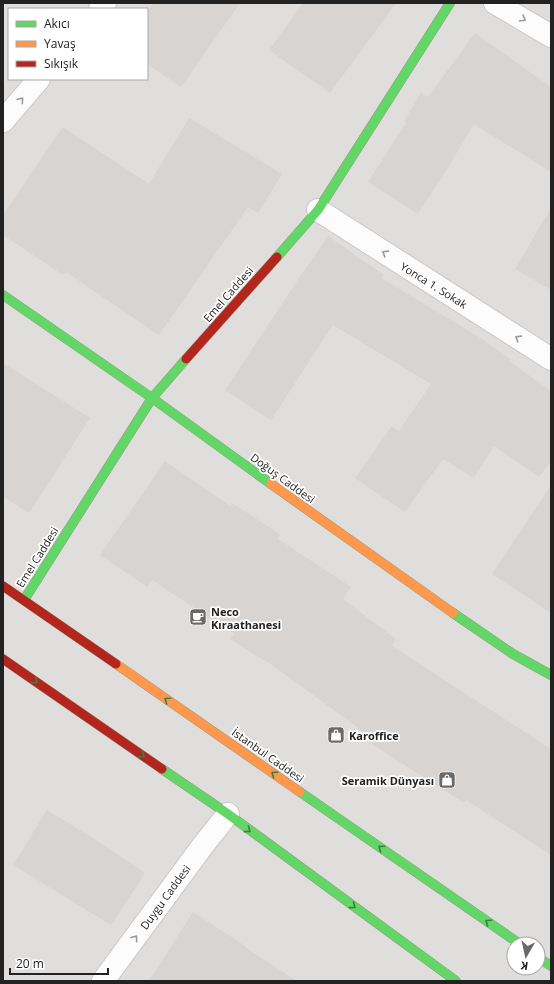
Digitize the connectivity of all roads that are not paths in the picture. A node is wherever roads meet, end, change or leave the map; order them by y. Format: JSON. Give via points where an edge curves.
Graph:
{"nodes":[{"id":1,"x":450,"y":3,"type":"edge"},
{"id":2,"x":494,"y":3,"type":"edge"},
{"id":3,"x":551,"y":36,"type":"edge"},
{"id":4,"x":38,"y":80,"type":"edge"},
{"id":5,"x":3,"y":121,"type":"edge"},
{"id":6,"x":318,"y":210,"type":"junction"},
{"id":7,"x":3,"y":295,"type":"edge"},
{"id":8,"x":551,"y":359,"type":"edge"},
{"id":9,"x":152,"y":398,"type":"junction"},
{"id":10,"x":3,"y":586,"type":"edge"},
{"id":11,"x":24,"y":600,"type":"junction"},
{"id":12,"x":3,"y":659,"type":"edge"},
{"id":13,"x":551,"y":675,"type":"edge"},
{"id":14,"x":228,"y":814,"type":"junction"},
{"id":15,"x":508,"y":936,"type":"edge"},
{"id":16,"x":103,"y":981,"type":"edge"},
{"id":17,"x":456,"y":981,"type":"edge"}],
"edges":[{"from":1,"to":6,"type":"main road","name":"Emel Caddesi"},
{"from":2,"to":3,"type":"street","one_way":true},
{"from":5,"to":4,"type":"street","one_way":true},
{"from":8,"to":6,"type":"street","name":"Yonca 1. Sokak","one_way":true},
{"from":6,"to":9,"type":"main road","name":"Emel Caddesi"},
{"from":7,"to":9,"type":"main road","name":"Doğuş Caddesi"},
{"from":9,"to":11,"type":"main road","name":"Emel Caddesi"},
{"from":9,"to":13,"type":"main road","name":"Doğuş Caddesi","via":[[513,654]]},
{"from":10,"to":11,"type":"main road","name":"İstanbul Caddesi"},
{"from":15,"to":11,"type":"main road","name":"İstanbul Caddesi","one_way":true},
{"from":12,"to":14,"type":"main road","one_way":true},
{"from":16,"to":14,"type":"street","name":"Duygu Caddesi","one_way":true},
{"from":14,"to":17,"type":"main road","one_way":true}]}
